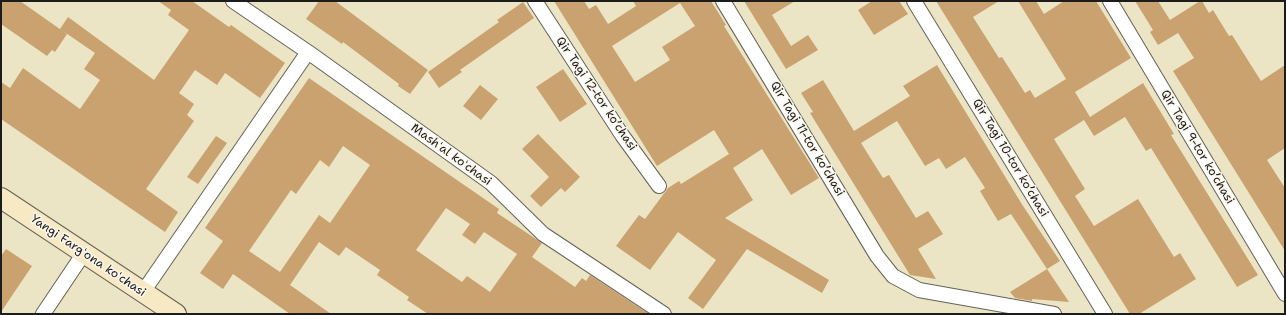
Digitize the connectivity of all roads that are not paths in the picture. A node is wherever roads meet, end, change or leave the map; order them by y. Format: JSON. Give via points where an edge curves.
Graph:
{"nodes":[{"id":1,"x":234,"y":1,"type":"edge"},
{"id":2,"x":535,"y":1,"type":"edge"},
{"id":3,"x":723,"y":1,"type":"edge"},
{"id":4,"x":914,"y":1,"type":"edge"},
{"id":5,"x":1110,"y":1,"type":"edge"},
{"id":6,"x":308,"y":52,"type":"junction"},
{"id":7,"x":659,"y":186,"type":"dead end"},
{"id":8,"x":1,"y":198,"type":"edge"},
{"id":9,"x":84,"y":253,"type":"junction"},
{"id":10,"x":143,"y":292,"type":"junction"},
{"id":11,"x":1285,"y":294,"type":"edge"},
{"id":12,"x":43,"y":314,"type":"edge"},
{"id":13,"x":176,"y":314,"type":"edge"},
{"id":14,"x":664,"y":314,"type":"edge"},
{"id":15,"x":1054,"y":314,"type":"edge"},
{"id":16,"x":1106,"y":314,"type":"edge"}],
"edges":[{"from":1,"to":6,"type":"street","name":"Mashʻal koʻchasi"},
{"from":2,"to":7,"type":"street","name":"Qir Tagi 12-tor koʼchasi","via":[[622,135]]},
{"from":3,"to":15,"type":"street","name":"Qir Tagi 11-tor koʼchasi","via":[[877,256],[893,276],[919,290]]},
{"from":4,"to":16,"type":"street","name":"Qir Tagi 10-tor koʼchasi"},
{"from":5,"to":11,"type":"street","name":"Qir Tagi 9-tor koʼchasi"},
{"from":6,"to":10,"type":"street"},
{"from":6,"to":14,"type":"street","name":"Mashʻal koʻchasi","via":[[491,183],[543,234]]},
{"from":8,"to":9,"type":"main road","name":"Yangi Fargʻona koʻchasi"},
{"from":9,"to":10,"type":"main road","name":"Yangi Fargʻona koʻchasi"},
{"from":9,"to":12,"type":"street"},
{"from":10,"to":13,"type":"main road","name":"Yangi Fargʻona koʻchasi"}]}
